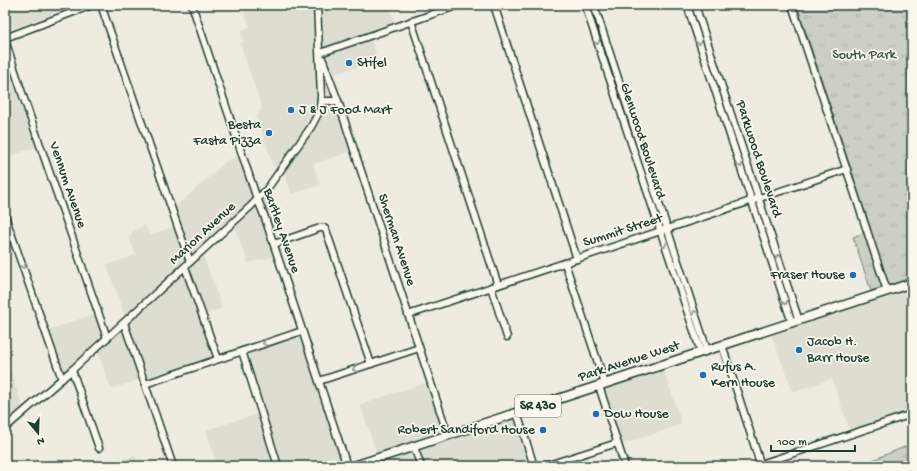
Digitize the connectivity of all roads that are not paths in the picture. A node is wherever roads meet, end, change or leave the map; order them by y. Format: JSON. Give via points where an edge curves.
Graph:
{"nodes":[{"id":1,"x":92,"y":5,"type":"edge"},
{"id":2,"x":101,"y":5,"type":"edge"},
{"id":3,"x":192,"y":5,"type":"edge"},
{"id":4,"x":317,"y":5,"type":"edge"},
{"id":5,"x":458,"y":5,"type":"edge"},
{"id":6,"x":494,"y":5,"type":"edge"},
{"id":7,"x":585,"y":5,"type":"edge"},
{"id":8,"x":594,"y":5,"type":"edge"},
{"id":9,"x":687,"y":5,"type":"edge"},
{"id":10,"x":695,"y":5,"type":"edge"},
{"id":11,"x":792,"y":5,"type":"edge"},
{"id":12,"x":444,"y":7,"type":"edge"},
{"id":13,"x":411,"y":21,"type":"junction"},
{"id":14,"x":5,"y":39,"type":"edge"},
{"id":15,"x":320,"y":53,"type":"junction"},
{"id":16,"x":338,"y":101,"type":"junction"},
{"id":17,"x":321,"y":102,"type":"junction"},
{"id":18,"x":847,"y":169,"type":"junction"},
{"id":19,"x":758,"y":198,"type":"junction"},
{"id":20,"x":257,"y":199,"type":"junction"},
{"id":21,"x":751,"y":201,"type":"junction"},
{"id":22,"x":5,"y":216,"type":"edge"},
{"id":23,"x":667,"y":229,"type":"junction"},
{"id":24,"x":659,"y":231,"type":"junction"},
{"id":25,"x":274,"y":244,"type":"junction"},
{"id":26,"x":577,"y":259,"type":"junction"},
{"id":27,"x":190,"y":262,"type":"junction"},
{"id":28,"x":565,"y":263,"type":"junction"},
{"id":29,"x":185,"y":267,"type":"junction"},
{"id":30,"x":912,"y":283,"type":"edge"},
{"id":31,"x":498,"y":285,"type":"junction"},
{"id":32,"x":491,"y":287,"type":"junction"},
{"id":33,"x":887,"y":291,"type":"junction"},
{"id":34,"x":408,"y":315,"type":"junction"},
{"id":35,"x":795,"y":322,"type":"junction"},
{"id":36,"x":124,"y":323,"type":"junction"},
{"id":37,"x":302,"y":331,"type":"junction"},
{"id":38,"x":507,"y":337,"type":"dead end"},
{"id":39,"x":108,"y":338,"type":"junction"},
{"id":40,"x":722,"y":345,"type":"junction"},
{"id":41,"x":419,"y":348,"type":"junction"},
{"id":42,"x":242,"y":351,"type":"junction"},
{"id":43,"x":704,"y":351,"type":"junction"},
{"id":44,"x":218,"y":359,"type":"junction"},
{"id":45,"x":371,"y":364,"type":"junction"},
{"id":46,"x":72,"y":370,"type":"junction"},
{"id":47,"x":62,"y":379,"type":"junction"},
{"id":48,"x":318,"y":381,"type":"junction"},
{"id":49,"x":145,"y":384,"type":"junction"},
{"id":50,"x":602,"y":385,"type":"junction"},
{"id":51,"x":517,"y":413,"type":"junction"},
{"id":52,"x":912,"y":414,"type":"edge"},
{"id":53,"x":5,"y":428,"type":"edge"},
{"id":54,"x":448,"y":435,"type":"junction"},
{"id":55,"x":617,"y":443,"type":"junction"},
{"id":56,"x":414,"y":446,"type":"junction"},
{"id":57,"x":99,"y":448,"type":"dead end"},
{"id":58,"x":759,"y":465,"type":"edge"},
{"id":59,"x":173,"y":466,"type":"edge"},
{"id":60,"x":278,"y":466,"type":"edge"},
{"id":61,"x":347,"y":466,"type":"edge"},
{"id":62,"x":354,"y":466,"type":"edge"},
{"id":63,"x":421,"y":466,"type":"edge"},
{"id":64,"x":534,"y":466,"type":"edge"},
{"id":65,"x":545,"y":466,"type":"edge"},
{"id":66,"x":625,"y":466,"type":"edge"}],
"edges":[{"from":1,"to":14,"type":"street"},
{"from":2,"to":27,"type":"street"},
{"from":3,"to":20,"type":"street","name":"Bartley Avenue"},
{"from":4,"to":15,"type":"street","name":"Marion Avenue"},
{"from":5,"to":12,"type":"street"},
{"from":6,"to":26,"type":"street"},
{"from":7,"to":24,"type":"street","name":"Glenwood Boulevard","one_way":true},
{"from":8,"to":23,"type":"street","name":"Glenwood Boulevard"},
{"from":9,"to":21,"type":"street","one_way":true},
{"from":10,"to":19,"type":"street","name":"Parkwood Boulevard"},
{"from":11,"to":18,"type":"street"},
{"from":12,"to":13,"type":"street"},
{"from":13,"to":15,"type":"street"},
{"from":13,"to":31,"type":"street"},
{"from":14,"to":39,"type":"street","name":"Vennum Avenue"},
{"from":15,"to":16,"type":"street","name":"Sherman Avenue"},
{"from":15,"to":17,"type":"street","name":"Marion Avenue"},
{"from":16,"to":17,"type":"street"},
{"from":16,"to":34,"type":"street","name":"Sherman Avenue"},
{"from":17,"to":20,"type":"street","name":"Marion Avenue","via":[[319,114],[311,127]]},
{"from":18,"to":19,"type":"street","name":"Summit Street"},
{"from":18,"to":33,"type":"street"},
{"from":19,"to":21,"type":"street","name":"Summit Street"},
{"from":35,"to":19,"type":"street","name":"Parkwood Boulevard","one_way":true},
{"from":20,"to":25,"type":"street","name":"Bartley Avenue"},
{"from":20,"to":27,"type":"street","name":"Marion Avenue"},
{"from":21,"to":23,"type":"street","name":"Summit Street"},
{"from":21,"to":35,"type":"street","one_way":true},
{"from":22,"to":47,"type":"street","one_way":true},
{"from":23,"to":24,"type":"street","name":"Summit Street"},
{"from":43,"to":23,"type":"street","name":"Glenwood Boulevard","one_way":true},
{"from":24,"to":26,"type":"street","name":"Summit Street"},
{"from":24,"to":43,"type":"street","name":"Glenwood Boulevard","one_way":true},
{"from":25,"to":37,"type":"street","name":"Bartley Avenue"},
{"from":25,"to":45,"type":"street","via":[[320,228],[326,230]]},
{"from":26,"to":28,"type":"street","name":"Summit Street"},
{"from":27,"to":29,"type":"street","name":"Marion Avenue"},
{"from":28,"to":31,"type":"street","name":"Summit Street"},
{"from":28,"to":50,"type":"street"},
{"from":29,"to":36,"type":"street","name":"Marion Avenue"},
{"from":29,"to":44,"type":"street"},
{"from":30,"to":33,"type":"main road","name":"Park Avenue West","number":"SR 430"},
{"from":31,"to":32,"type":"street","name":"Summit Street"},
{"from":32,"to":34,"type":"street","name":"Summit Street"},
{"from":32,"to":38,"type":"street"},
{"from":33,"to":35,"type":"main road","name":"Park Avenue West","number":"SR 430"},
{"from":34,"to":41,"type":"street","name":"Sherman Avenue"},
{"from":35,"to":40,"type":"main road","name":"Park Avenue West","number":"SR 430"},
{"from":36,"to":39,"type":"street","name":"Marion Avenue"},
{"from":36,"to":49,"type":"street"},
{"from":37,"to":42,"type":"street","one_way":true},
{"from":37,"to":48,"type":"street","name":"Bartley Avenue"},
{"from":39,"to":46,"type":"street","name":"Marion Avenue"},
{"from":40,"to":43,"type":"main road","name":"Park Avenue West","number":"SR 430"},
{"from":40,"to":58,"type":"street"},
{"from":41,"to":45,"type":"street"},
{"from":41,"to":54,"type":"street","name":"Sherman Avenue"},
{"from":42,"to":44,"type":"street"},
{"from":42,"to":60,"type":"street"},
{"from":43,"to":50,"type":"main road","name":"Park Avenue West","number":"SR 430"},
{"from":44,"to":49,"type":"street"},
{"from":45,"to":48,"type":"street","one_way":true},
{"from":46,"to":47,"type":"street","name":"Marion Avenue"},
{"from":46,"to":57,"type":"street"},
{"from":47,"to":53,"type":"street","name":"Marion Avenue"},
{"from":48,"to":61,"type":"street","name":"Bartley Avenue"},
{"from":49,"to":59,"type":"street"},
{"from":50,"to":51,"type":"main road","name":"Park Avenue West","number":"SR 430"},
{"from":50,"to":55,"type":"street"},
{"from":51,"to":54,"type":"main road","name":"Park Avenue West","number":"SR 430"},
{"from":51,"to":64,"type":"street"},
{"from":52,"to":58,"type":"street"},
{"from":54,"to":56,"type":"main road","name":"Park Avenue West","number":"SR 430"},
{"from":55,"to":65,"type":"street"},
{"from":55,"to":66,"type":"street"},
{"from":56,"to":62,"type":"main road","name":"Park Avenue West","number":"SR 430"},
{"from":56,"to":63,"type":"street"}]}
